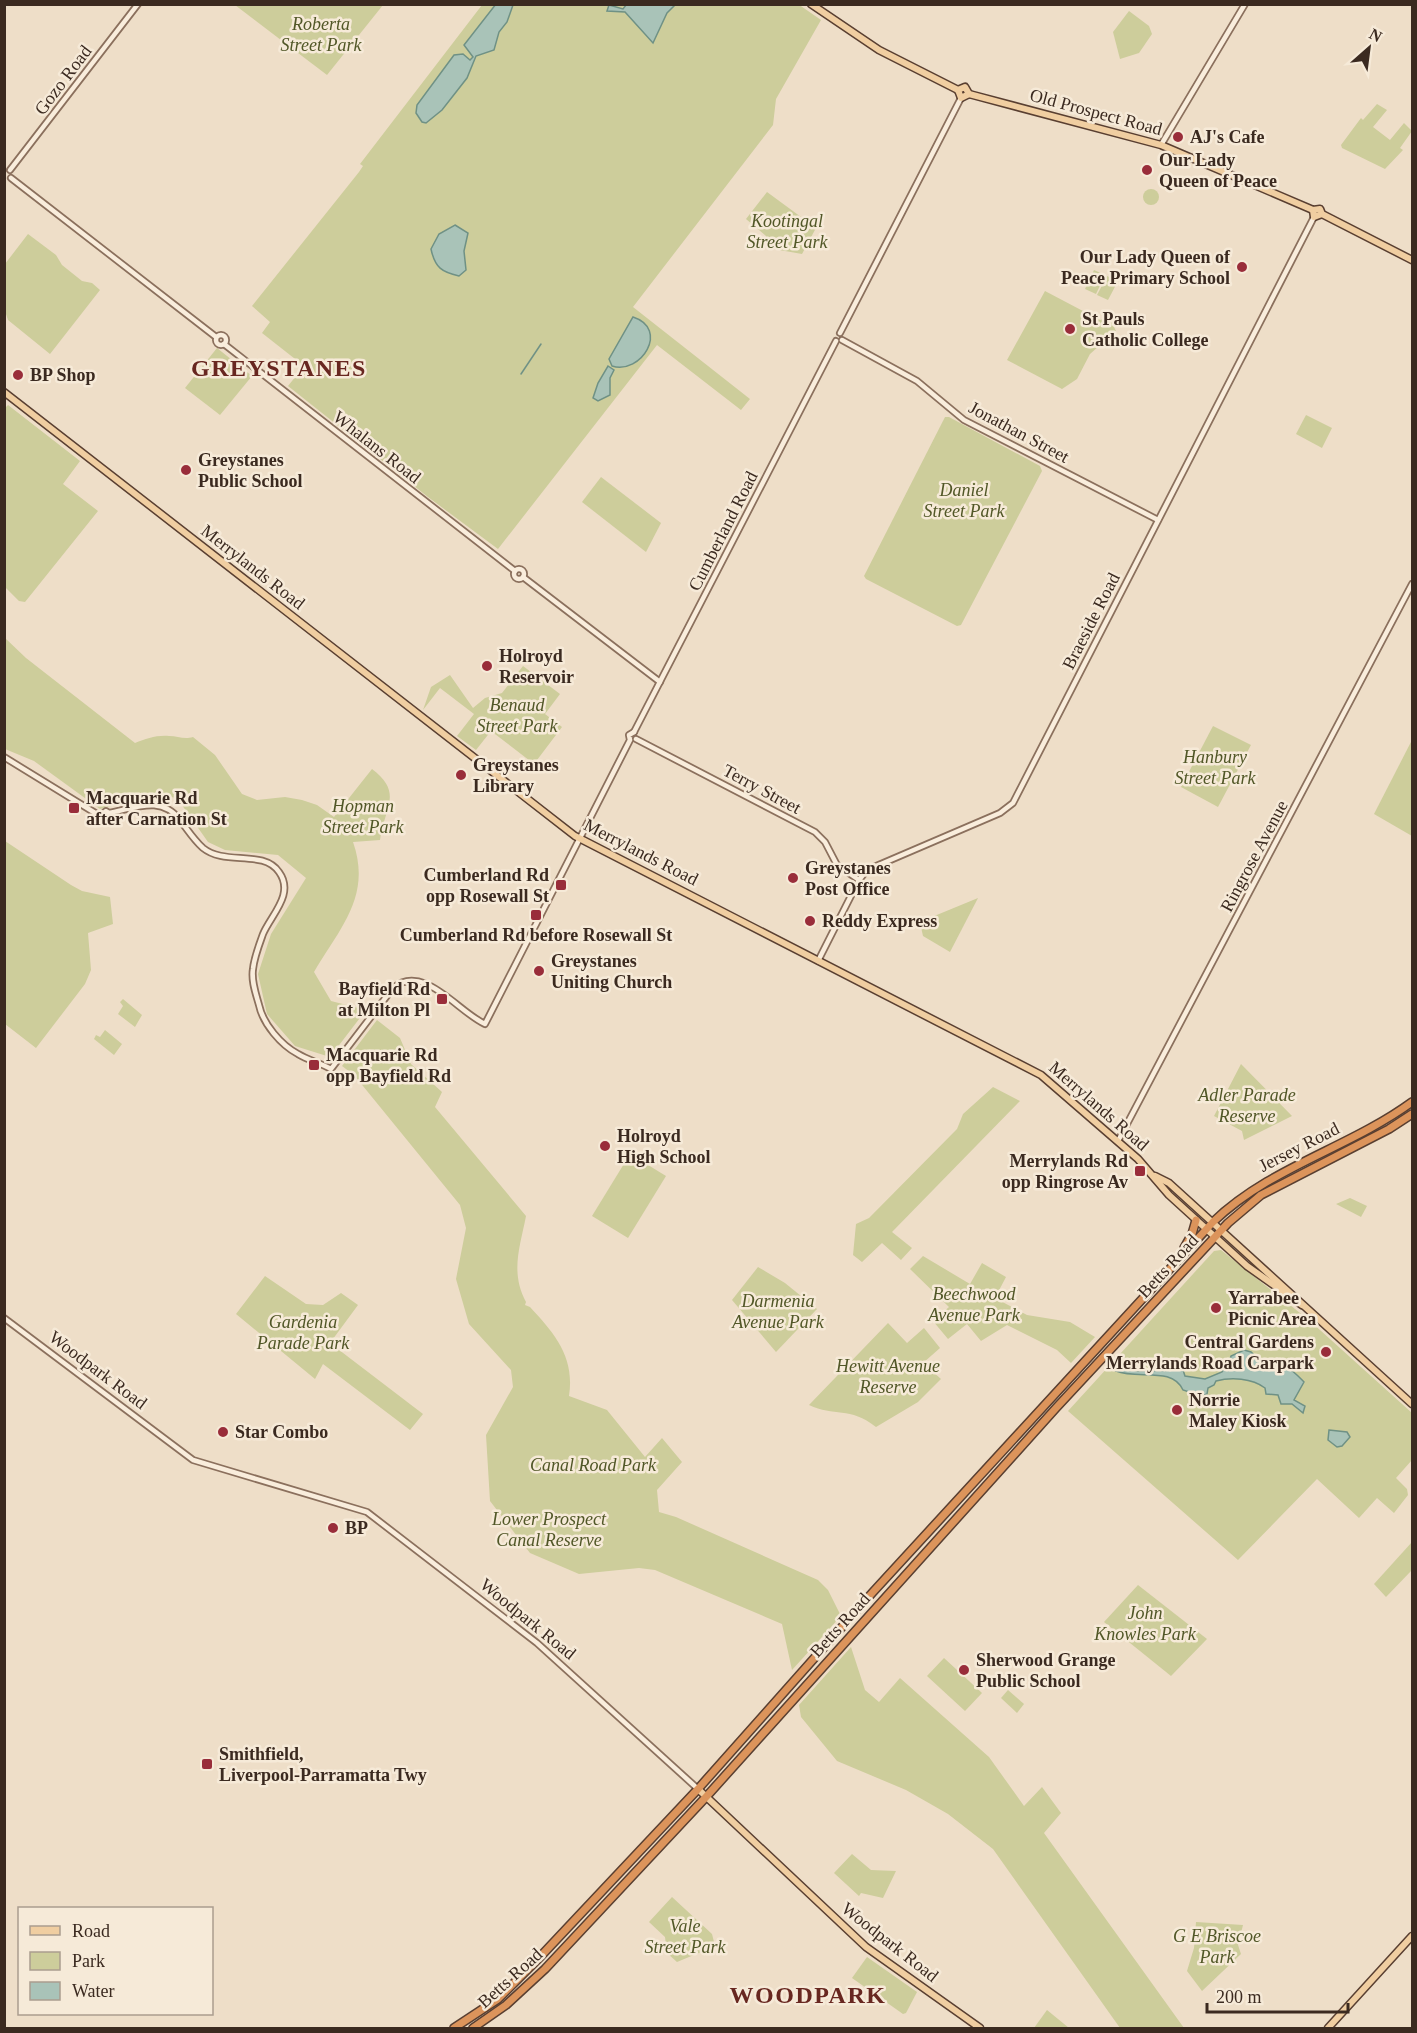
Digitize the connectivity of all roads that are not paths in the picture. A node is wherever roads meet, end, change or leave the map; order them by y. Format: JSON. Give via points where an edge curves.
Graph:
{"nodes":[{"id":1,"x":138,"y":4,"type":"edge"},
{"id":2,"x":811,"y":4,"type":"edge"},
{"id":3,"x":1245,"y":4,"type":"edge"},
{"id":4,"x":958,"y":90,"type":"junction"},
{"id":5,"x":969,"y":93,"type":"junction"},
{"id":6,"x":961,"y":98,"type":"junction"},
{"id":7,"x":1161,"y":145,"type":"junction"},
{"id":8,"x":7,"y":171,"type":"edge"},
{"id":9,"x":11,"y":178,"type":"junction"},
{"id":10,"x":4,"y":179,"type":"edge"},
{"id":11,"x":1313,"y":210,"type":"junction"},
{"id":12,"x":1322,"y":214,"type":"junction"},
{"id":13,"x":1314,"y":217,"type":"junction"},
{"id":14,"x":1413,"y":260,"type":"edge"},
{"id":15,"x":840,"y":333,"type":"junction"},
{"id":16,"x":839,"y":341,"type":"junction"},
{"id":17,"x":4,"y":392,"type":"edge"},
{"id":18,"x":1158,"y":520,"type":"junction"},
{"id":19,"x":1413,"y":584,"type":"edge"},
{"id":20,"x":660,"y":682,"type":"junction"},
{"id":21,"x":633,"y":739,"type":"junction"},
{"id":22,"x":4,"y":757,"type":"edge"},
{"id":23,"x":580,"y":839,"type":"junction"},
{"id":24,"x":859,"y":880,"type":"junction"},
{"id":25,"x":818,"y":961,"type":"junction"},
{"id":26,"x":1413,"y":1102,"type":"edge"},
{"id":27,"x":1413,"y":1114,"type":"edge"},
{"id":28,"x":1118,"y":1141,"type":"junction"},
{"id":29,"x":1154,"y":1175,"type":"junction"},
{"id":30,"x":1196,"y":1220,"type":"junction"},
{"id":31,"x":1213,"y":1222,"type":"junction"},
{"id":32,"x":1206,"y":1229,"type":"junction"},
{"id":33,"x":1221,"y":1230,"type":"junction"},
{"id":34,"x":1215,"y":1237,"type":"junction"},
{"id":35,"x":1181,"y":1256,"type":"junction"},
{"id":36,"x":1302,"y":1305,"type":"junction"},
{"id":37,"x":4,"y":1318,"type":"edge"},
{"id":38,"x":1413,"y":1404,"type":"edge"},
{"id":39,"x":698,"y":1789,"type":"junction"},
{"id":40,"x":706,"y":1797,"type":"junction"},
{"id":41,"x":1413,"y":1936,"type":"edge"},
{"id":42,"x":477,"y":2026,"type":"edge"},
{"id":43,"x":454,"y":2028,"type":"edge"},
{"id":44,"x":980,"y":2028,"type":"edge"},
{"id":45,"x":1328,"y":2028,"type":"edge"}],
"edges":[{"from":1,"to":8,"type":"street","name":"Gozo Road"},
{"from":2,"to":4,"type":"main road","via":[[879,50]]},
{"from":3,"to":7,"type":"street"},
{"from":4,"to":5,"type":"main road","name":"Old Prospect Road","via":[[965,87]]},
{"from":4,"to":6,"type":"main road"},
{"from":5,"to":6,"type":"main road"},
{"from":5,"to":7,"type":"main road","name":"Old Prospect Road"},
{"from":6,"to":15,"type":"street"},
{"from":7,"to":11,"type":"main road","name":"Old Prospect Road"},
{"from":8,"to":9,"type":"street"},
{"from":9,"to":10,"type":"street"},
{"from":9,"to":20,"type":"street","name":"Whalans Road","via":[[216,337],[225,337],[224,344],[515,571],[517,578],[523,577]]},
{"from":11,"to":12,"type":"main road","name":"Old Prospect Road","via":[[1318,208]]},
{"from":11,"to":13,"type":"main road"},
{"from":12,"to":13,"type":"main road"},
{"from":12,"to":14,"type":"main road"},
{"from":13,"to":18,"type":"street","name":"Braeside Road"},
{"from":15,"to":16,"type":"street"},
{"from":15,"to":16,"type":"street","name":"Cumberland Road","via":[[833,335]]},
{"from":16,"to":18,"type":"street","name":"Jonathan Street","via":[[917,381],[964,420]]},
{"from":16,"to":20,"type":"street","name":"Cumberland Road"},
{"from":17,"to":23,"type":"main road","name":"Merrylands Road"},
{"from":18,"to":24,"type":"street","name":"Braeside Road","via":[[1011,805],[872,867]]},
{"from":19,"to":28,"type":"street","name":"Ringrose Avenue"},
{"from":20,"to":21,"type":"street","name":"Cumberland Road"},
{"from":21,"to":23,"type":"street"},
{"from":21,"to":24,"type":"street","name":"Terry Street","via":[[814,832],[840,867]]},
{"from":22,"to":23,"type":"street","via":[[105,819],[109,813],[161,805],[177,815],[209,852],[226,858],[264,861],[278,871],[284,896],[263,935],[252,972],[260,1009],[284,1044],[331,1069],[393,988],[410,980],[425,982],[484,1024]]},
{"from":23,"to":25,"type":"main road","name":"Merrylands Road"},
{"from":24,"to":25,"type":"street","name":"Braeside Road"},
{"from":25,"to":28,"type":"main road","name":"Merrylands Road","via":[[1041,1075]]},
{"from":26,"to":31,"type":"highway","name":"Jersey Road","via":[[1377,1125],[1258,1185]]},
{"from":27,"to":33,"type":"highway","name":"Jersey Road","via":[[1261,1196]]},
{"from":28,"to":29,"type":"main road","name":"Merrylands Road"},
{"from":29,"to":30,"type":"main road","name":"Merrylands Road"},
{"from":29,"to":31,"type":"main road","name":"Merrylands Road","via":[[1169,1183]]},
{"from":30,"to":32,"type":"main road","name":"Merrylands Road"},
{"from":30,"to":35,"type":"highway"},
{"from":31,"to":32,"type":"highway","name":"Jersey Road"},
{"from":31,"to":33,"type":"main road","name":"Merrylands Road"},
{"from":32,"to":34,"type":"main road","name":"Merrylands Road"},
{"from":32,"to":35,"type":"highway","name":"Betts Road"},
{"from":33,"to":34,"type":"highway","name":"Jersey Road"},
{"from":33,"to":36,"type":"main road","name":"Merrylands Road"},
{"from":34,"to":36,"type":"main road","name":"Merrylands Road","via":[[1266,1281]]},
{"from":34,"to":40,"type":"highway","name":"Betts Road"},
{"from":35,"to":39,"type":"highway","name":"Betts Road"},
{"from":36,"to":38,"type":"main road","name":"Merrylands Road"},
{"from":37,"to":39,"type":"street","name":"Woodpark Road","via":[[193,1460],[367,1512],[519,1628]]},
{"from":39,"to":40,"type":"main road","name":"Woodpark Road"},
{"from":39,"to":43,"type":"highway","name":"Betts Road","via":[[526,1973],[498,1999]]},
{"from":40,"to":42,"type":"highway","name":"Betts Road","via":[[545,1969]]},
{"from":40,"to":44,"type":"main road","name":"Woodpark Road","via":[[866,1947]]},
{"from":41,"to":45,"type":"main road"}]}
